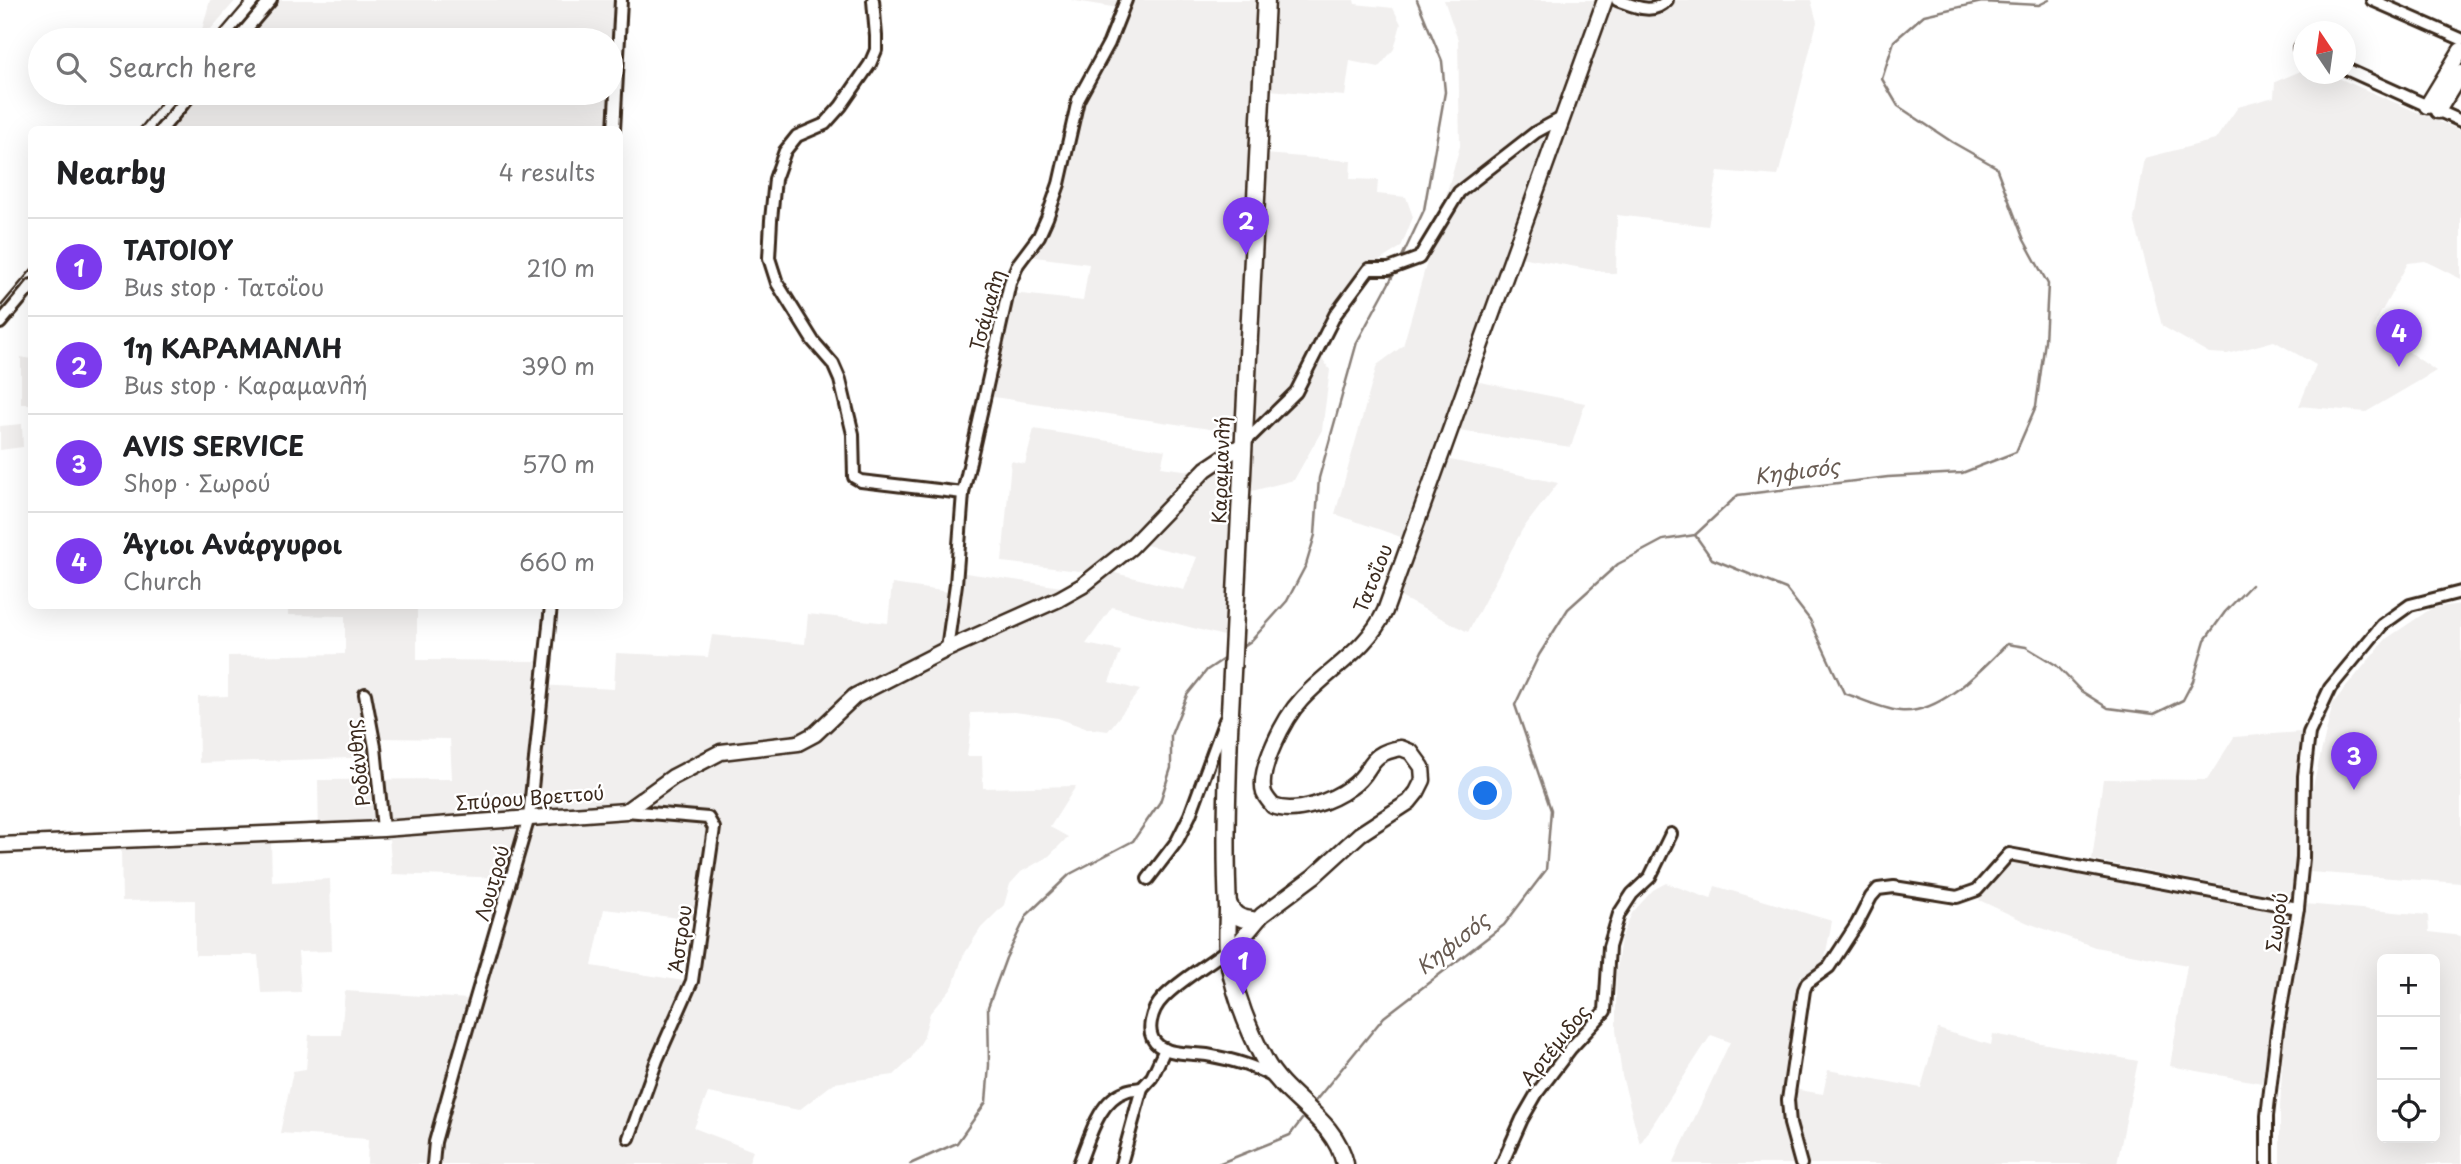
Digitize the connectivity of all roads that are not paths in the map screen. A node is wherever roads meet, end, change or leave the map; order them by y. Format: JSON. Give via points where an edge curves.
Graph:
{"nodes":[{"id":1,"x":271,"y":0,"type":"edge"},
{"id":2,"x":621,"y":0,"type":"edge"},
{"id":3,"x":873,"y":0,"type":"edge"},
{"id":4,"x":1126,"y":0,"type":"edge"},
{"id":5,"x":1266,"y":0,"type":"edge"},
{"id":6,"x":1605,"y":0,"type":"edge"},
{"id":7,"x":1617,"y":0,"type":"edge"},
{"id":8,"x":1667,"y":0,"type":"edge"},
{"id":9,"x":2372,"y":0,"type":"edge"},
{"id":10,"x":247,"y":28,"type":"edge"},
{"id":11,"x":619,"y":28,"type":"edge"},
{"id":12,"x":2461,"y":39,"type":"edge"},
{"id":13,"x":2461,"y":50,"type":"edge"},
{"id":14,"x":2461,"y":72,"type":"edge"},
{"id":15,"x":2356,"y":73,"type":"edge"},
{"id":16,"x":182,"y":105,"type":"edge"},
{"id":17,"x":615,"y":105,"type":"edge"},
{"id":18,"x":2433,"y":108,"type":"junction"},
{"id":19,"x":1560,"y":119,"type":"junction"},
{"id":20,"x":2461,"y":121,"type":"edge"},
{"id":21,"x":165,"y":126,"type":"edge"},
{"id":22,"x":614,"y":126,"type":"edge"},
{"id":23,"x":28,"y":290,"type":"edge"},
{"id":24,"x":0,"y":323,"type":"edge"},
{"id":25,"x":1242,"y":445,"type":"junction"},
{"id":26,"x":963,"y":493,"type":"junction"},
{"id":27,"x":2461,"y":592,"type":"edge"},
{"id":28,"x":551,"y":609,"type":"edge"},
{"id":29,"x":947,"y":649,"type":"junction"},
{"id":30,"x":365,"y":694,"type":"dead end"},
{"id":31,"x":1230,"y":708,"type":"junction"},
{"id":32,"x":626,"y":811,"type":"junction"},
{"id":33,"x":529,"y":817,"type":"junction"},
{"id":34,"x":383,"y":829,"type":"junction"},
{"id":35,"x":1671,"y":834,"type":"dead end"},
{"id":36,"x":0,"y":845,"type":"edge"},
{"id":37,"x":1148,"y":879,"type":"dead end"},
{"id":38,"x":1227,"y":899,"type":"junction"},
{"id":39,"x":2298,"y":908,"type":"junction"},
{"id":40,"x":1270,"y":910,"type":"junction"},
{"id":41,"x":1252,"y":920,"type":"junction"},
{"id":42,"x":1229,"y":950,"type":"junction"},
{"id":43,"x":1165,"y":1049,"type":"junction"},
{"id":44,"x":1274,"y":1077,"type":"junction"},
{"id":45,"x":1142,"y":1088,"type":"junction"},
{"id":46,"x":629,"y":1138,"type":"dead end"},
{"id":47,"x":433,"y":1164,"type":"edge"},
{"id":48,"x":1079,"y":1164,"type":"edge"},
{"id":49,"x":1121,"y":1164,"type":"edge"},
{"id":50,"x":1345,"y":1164,"type":"edge"},
{"id":51,"x":1502,"y":1164,"type":"edge"},
{"id":52,"x":1801,"y":1164,"type":"edge"},
{"id":53,"x":2269,"y":1164,"type":"edge"}],
"edges":[{"from":1,"to":10,"type":"street"},
{"from":2,"to":11,"type":"street"},
{"from":3,"to":26,"type":"street","via":[[876,50],[870,64],[825,124],[797,136],[785,151],[775,179],[769,258],[777,283],[840,380],[853,434],[854,477]]},
{"from":4,"to":26,"type":"street","name":"Τσάμαλη","via":[[1110,43],[1078,100],[1047,218],[1013,272]]},
{"from":5,"to":25,"type":"main road","name":"Καραμανλή"},
{"from":6,"to":19,"type":"street","name":"Τατοΐου"},
{"from":7,"to":8,"type":"street","via":[[1654,9]]},
{"from":9,"to":12,"type":"street"},
{"from":13,"to":18,"type":"street"},
{"from":14,"to":18,"type":"street"},
{"from":15,"to":18,"type":"street"},
{"from":16,"to":21,"type":"street"},
{"from":17,"to":22,"type":"street"},
{"from":18,"to":20,"type":"street"},
{"from":19,"to":25,"type":"street","via":[[1535,132],[1460,192],[1419,258],[1390,269],[1369,269],[1335,315],[1296,392]]},
{"from":19,"to":40,"type":"street","name":"Τατοΐου","via":[[1385,611],[1354,654],[1292,711],[1272,750],[1263,782],[1273,806],[1307,807],[1352,787],[1378,754],[1401,748],[1417,757],[1423,780],[1409,802],[1360,834]]},
{"from":23,"to":24,"type":"street"},
{"from":25,"to":29,"type":"street","name":"Σπύρου Βρεττού","via":[[1206,469],[1131,547],[1082,586]]},
{"from":25,"to":31,"type":"main road","name":"Καραμανλή"},
{"from":26,"to":29,"type":"street","name":"Τσάμαλη"},
{"from":27,"to":39,"type":"street","name":"Σωρού","via":[[2410,605],[2382,625],[2330,688],[2309,733]]},
{"from":28,"to":33,"type":"street","name":"Λουτρού"},
{"from":29,"to":32,"type":"street","name":"Σπύρου Βρεττού","via":[[856,696],[806,739],[722,752],[673,777]]},
{"from":30,"to":34,"type":"street","name":"Ροδάνθης"},
{"from":31,"to":37,"type":"street","via":[[1190,815]]},
{"from":31,"to":38,"type":"main road","name":"Καραμανλή"},
{"from":32,"to":33,"type":"street","name":"Σπύρου Βρεττού"},
{"from":32,"to":46,"type":"street","name":"Άστρου","via":[[708,818],[714,828],[689,992],[657,1060]]},
{"from":33,"to":34,"type":"street","name":"Σπύρου Βρεττού"},
{"from":33,"to":47,"type":"street","name":"Λουτρού","via":[[435,1142]]},
{"from":34,"to":36,"type":"street","name":"Σπύρου Βρεττού"},
{"from":35,"to":51,"type":"street","name":"Αρτέμιδος","via":[[1650,877],[1619,914],[1609,947],[1605,1011],[1537,1093]]},
{"from":38,"to":41,"type":"main road","via":[[1235,915]]},
{"from":38,"to":42,"type":"main road","name":"Καραμανλή"},
{"from":39,"to":52,"type":"street","via":[[2009,853],[1977,890],[1957,897],[1894,887],[1878,889],[1829,967],[1804,990],[1788,1100]]},
{"from":39,"to":53,"type":"street","name":"Σωρού","via":[[2267,1116]]},
{"from":40,"to":41,"type":"street","name":"Τατοΐου"},
{"from":40,"to":42,"type":"street","name":"Τατοΐου"},
{"from":41,"to":42,"type":"street","name":"Τατοΐου"},
{"from":42,"to":43,"type":"street","via":[[1164,996],[1155,1008],[1151,1032]]},
{"from":42,"to":44,"type":"main road","via":[[1245,1016]]},
{"from":43,"to":44,"type":"street","via":[[1246,1065]]},
{"from":43,"to":45,"type":"street"},
{"from":44,"to":50,"type":"main road","via":[[1322,1122],[1335,1138]]},
{"from":45,"to":48,"type":"street","via":[[1114,1097],[1100,1114]]},
{"from":45,"to":49,"type":"street"}]}
